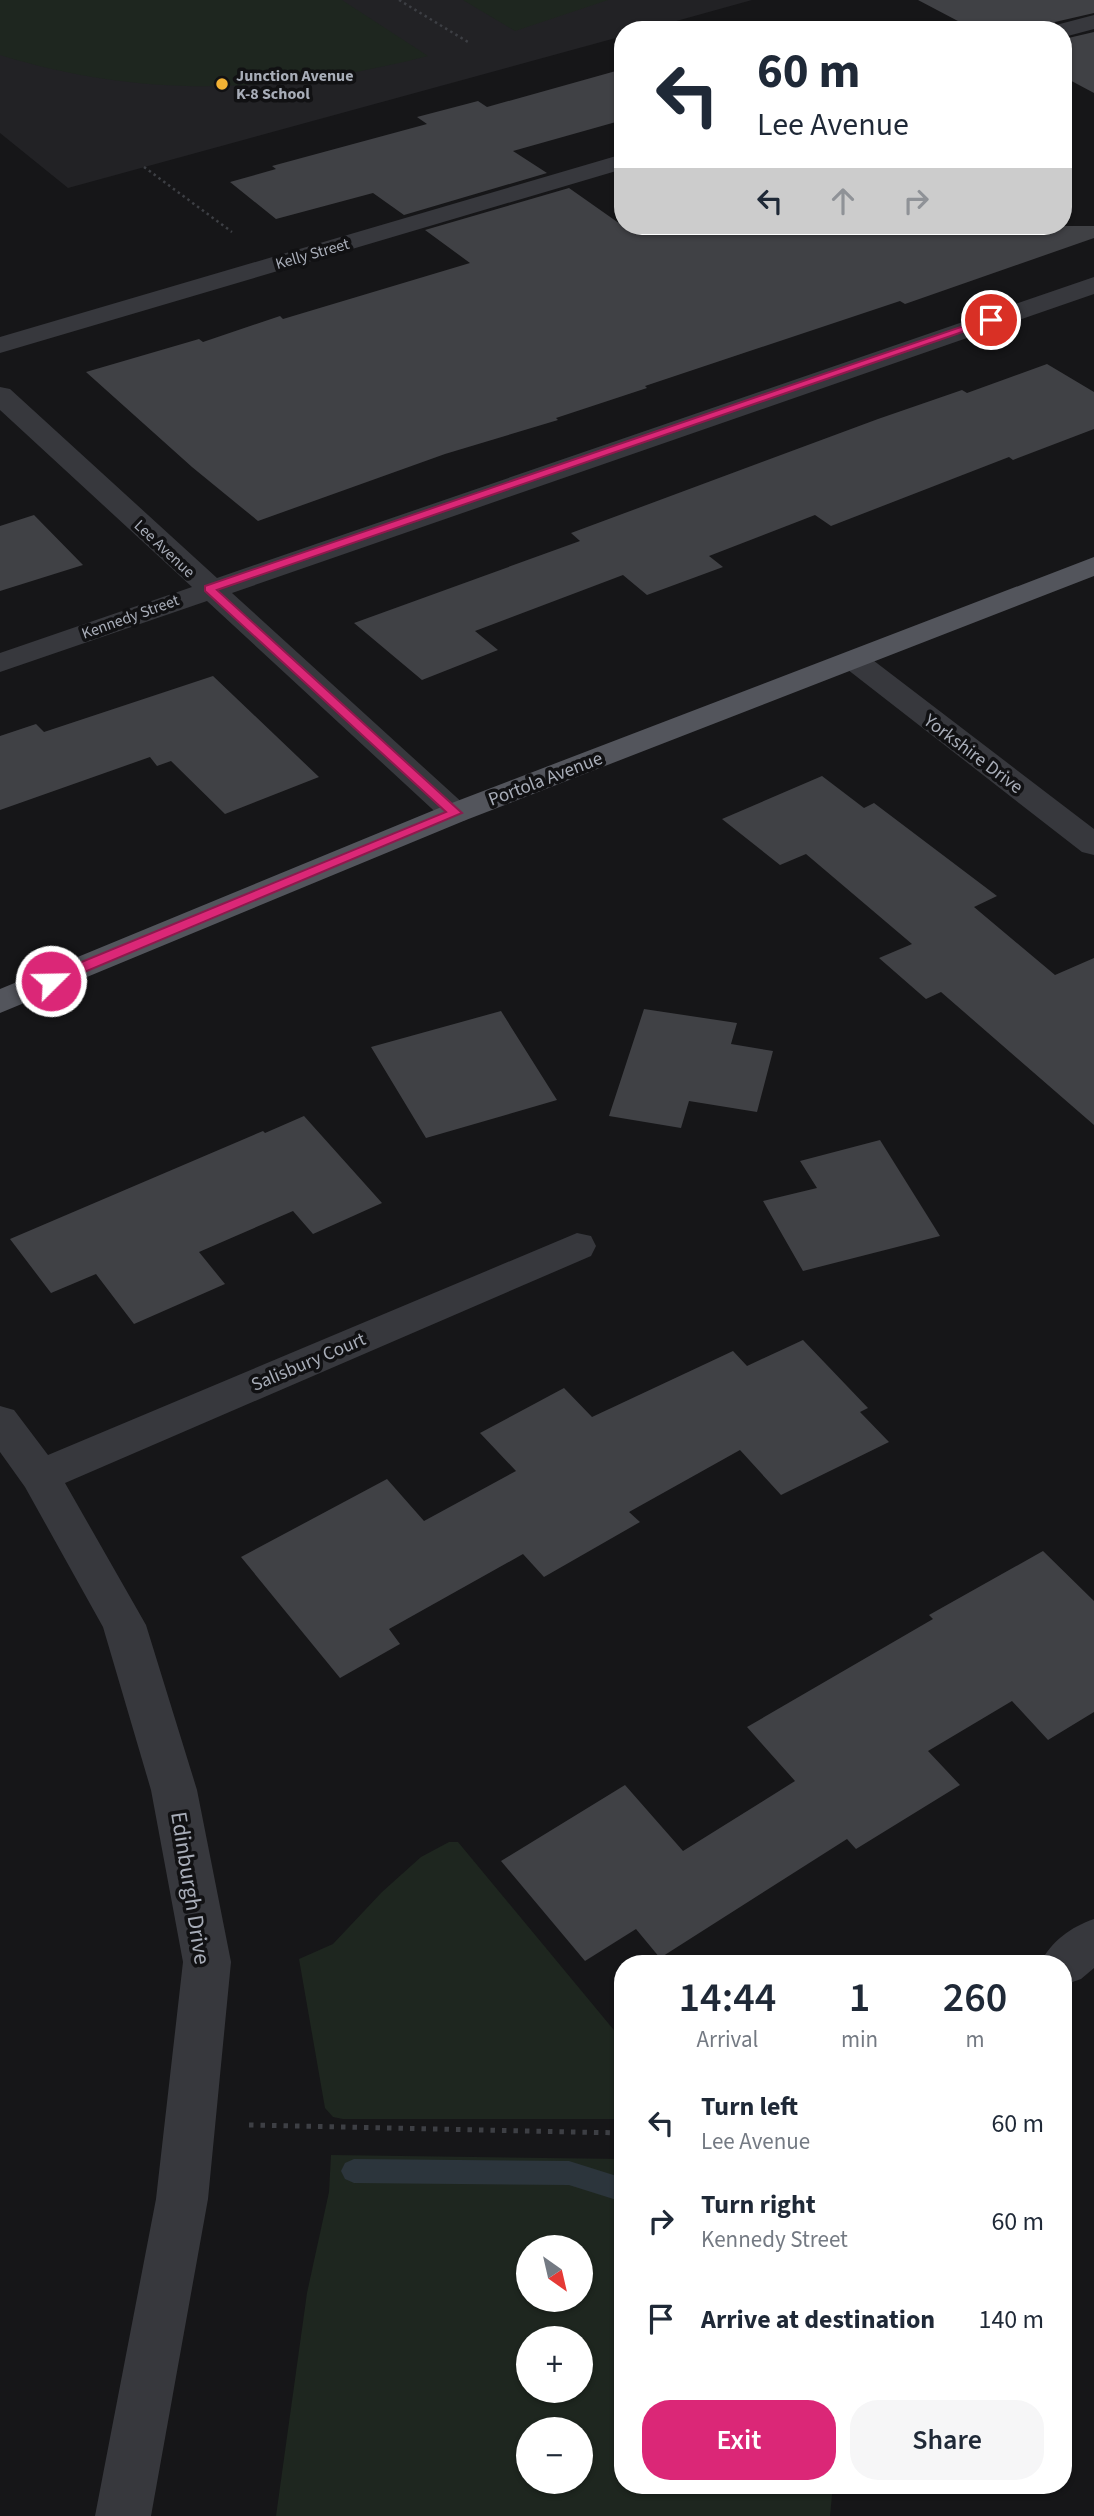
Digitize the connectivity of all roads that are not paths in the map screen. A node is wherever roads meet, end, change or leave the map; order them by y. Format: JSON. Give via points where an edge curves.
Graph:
{"nodes":[{"id":1,"x":1094,"y":22,"type":"edge"},
{"id":2,"x":1072,"y":28,"type":"edge"},
{"id":3,"x":614,"y":164,"type":"edge"},
{"id":4,"x":1094,"y":285,"type":"edge"},
{"id":5,"x":0,"y":345,"type":"edge"},
{"id":6,"x":0,"y":395,"type":"edge"},
{"id":7,"x":1094,"y":566,"type":"edge"},
{"id":8,"x":209,"y":588,"type":"junction"},
{"id":9,"x":854,"y":660,"type":"junction"},
{"id":10,"x":0,"y":663,"type":"edge"},
{"id":11,"x":455,"y":813,"type":"junction"},
{"id":12,"x":1094,"y":845,"type":"edge"},
{"id":13,"x":0,"y":1002,"type":"edge"},
{"id":14,"x":577,"y":1246,"type":"dead end"},
{"id":15,"x":0,"y":1421,"type":"edge"},
{"id":16,"x":40,"y":1476,"type":"junction"},
{"id":17,"x":1094,"y":1940,"type":"edge"},
{"id":18,"x":1072,"y":1958,"type":"edge"},
{"id":19,"x":123,"y":2516,"type":"edge"}],
"edges":[{"from":1,"to":2,"type":"street"},
{"from":3,"to":5,"type":"street","name":"Kelly Street"},
{"from":4,"to":8,"type":"street","name":"Kennedy Street"},
{"from":6,"to":8,"type":"street","name":"Lee Avenue"},
{"from":7,"to":9,"type":"main road","name":"Portola Avenue"},
{"from":8,"to":10,"type":"street","name":"Kennedy Street"},
{"from":8,"to":11,"type":"street","name":"Lee Avenue"},
{"from":9,"to":11,"type":"main road","name":"Portola Avenue"},
{"from":9,"to":12,"type":"street","name":"Yorkshire Drive"},
{"from":11,"to":13,"type":"main road","name":"Portola Avenue"},
{"from":14,"to":16,"type":"street","name":"Salisbury Court"},
{"from":15,"to":16,"type":"street","name":"Edinburgh Drive"},
{"from":16,"to":19,"type":"street","name":"Edinburgh Drive","via":[[124,1625],[174,1790],[207,1962],[182,2199]]},
{"from":17,"to":18,"type":"street"}]}
